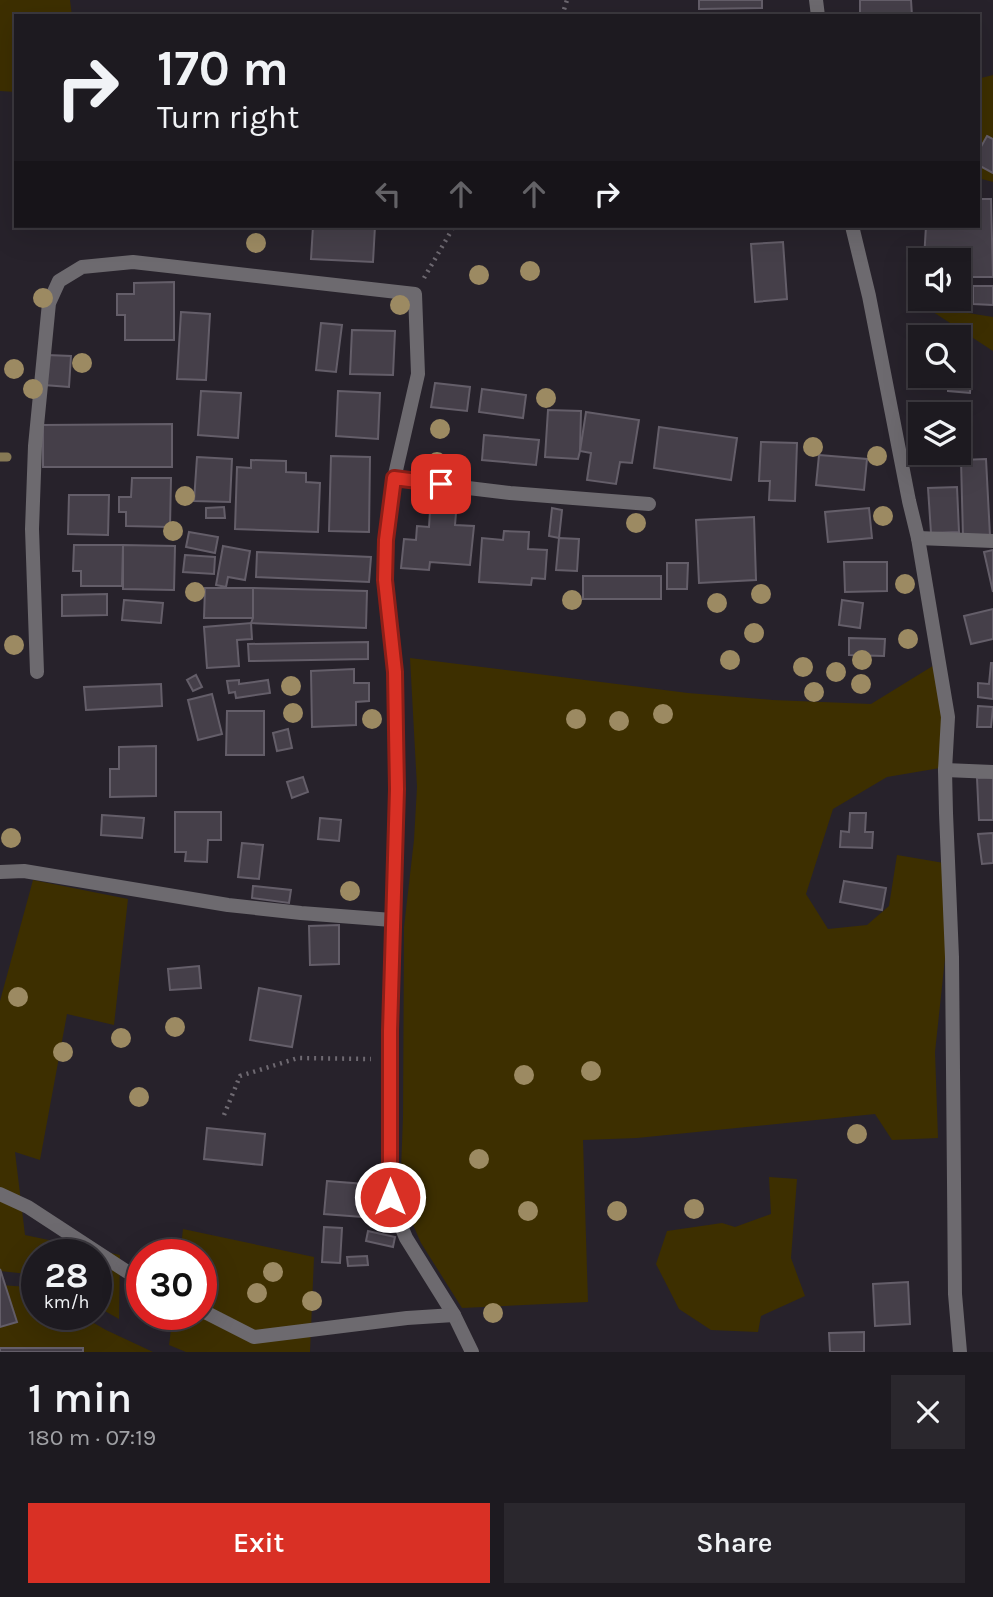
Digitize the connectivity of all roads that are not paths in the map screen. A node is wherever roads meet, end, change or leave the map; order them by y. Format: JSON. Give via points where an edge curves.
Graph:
{"nodes":[{"id":1,"x":852,"y":228,"type":"edge"},
{"id":2,"x":394,"y":478,"type":"junction"},
{"id":3,"x":649,"y":504,"type":"dead end"},
{"id":4,"x":918,"y":538,"type":"junction"},
{"id":5,"x":993,"y":541,"type":"edge"},
{"id":6,"x":37,"y":672,"type":"dead end"},
{"id":7,"x":945,"y":770,"type":"junction"},
{"id":8,"x":993,"y":772,"type":"edge"},
{"id":9,"x":0,"y":872,"type":"edge"},
{"id":10,"x":392,"y":920,"type":"junction"},
{"id":11,"x":0,"y":1194,"type":"edge"},
{"id":12,"x":126,"y":1271,"type":"edge"},
{"id":13,"x":453,"y":1315,"type":"junction"},
{"id":14,"x":217,"y":1318,"type":"edge"},
{"id":15,"x":472,"y":1352,"type":"edge"},
{"id":16,"x":960,"y":1352,"type":"edge"}],
"edges":[{"from":1,"to":4,"type":"street"},
{"from":2,"to":3,"type":"street"},
{"from":2,"to":6,"type":"street","via":[[418,374],[415,294],[133,262],[82,267],[59,281],[49,303],[32,528]]},
{"from":2,"to":10,"type":"street","via":[[385,580],[395,672]]},
{"from":4,"to":5,"type":"street"},
{"from":4,"to":7,"type":"street","via":[[948,717]]},
{"from":7,"to":8,"type":"street"},
{"from":7,"to":16,"type":"street","via":[[955,1294]]},
{"from":9,"to":10,"type":"street","via":[[24,871],[228,905]]},
{"from":10,"to":13,"type":"street","via":[[390,1197],[406,1238]]},
{"from":11,"to":12,"type":"street","via":[[28,1207]]},
{"from":13,"to":14,"type":"street","via":[[254,1337]]},
{"from":13,"to":15,"type":"street"}]}
